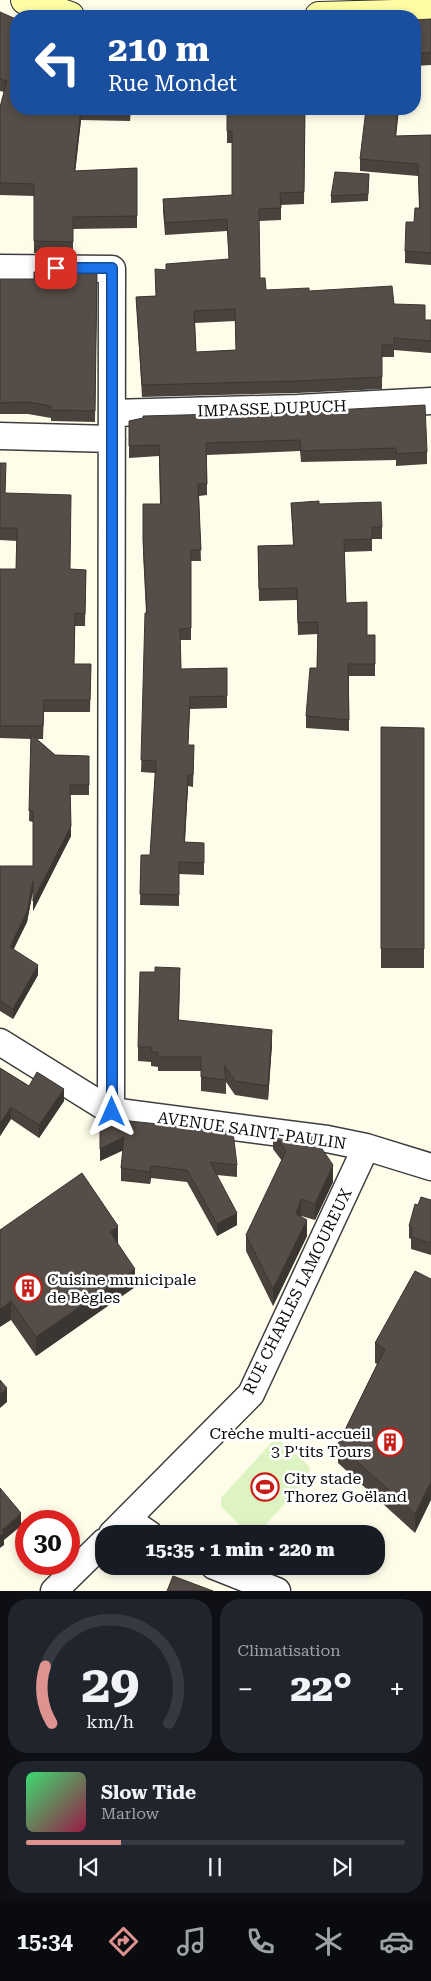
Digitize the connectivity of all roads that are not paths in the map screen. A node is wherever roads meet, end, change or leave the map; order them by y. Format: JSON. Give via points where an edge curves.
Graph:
{"nodes":[{"id":1,"x":25,"y":0,"type":"edge"},
{"id":2,"x":53,"y":10,"type":"edge"},
{"id":3,"x":0,"y":268,"type":"edge"},
{"id":4,"x":431,"y":402,"type":"edge"},
{"id":5,"x":112,"y":413,"type":"junction"},
{"id":6,"x":0,"y":436,"type":"edge"},
{"id":7,"x":112,"y":439,"type":"junction"},
{"id":8,"x":0,"y":1042,"type":"edge"},
{"id":9,"x":112,"y":1112,"type":"junction"},
{"id":10,"x":366,"y":1147,"type":"junction"},
{"id":11,"x":431,"y":1166,"type":"edge"},
{"id":12,"x":121,"y":1525,"type":"edge"},
{"id":13,"x":95,"y":1551,"type":"edge"},
{"id":14,"x":236,"y":1575,"type":"edge"},
{"id":15,"x":54,"y":1591,"type":"edge"},
{"id":16,"x":276,"y":1591,"type":"edge"}],
"edges":[{"from":1,"to":2,"type":"street"},
{"from":3,"to":5,"type":"street","via":[[112,268]]},
{"from":4,"to":5,"type":"street","name":"IMPASSE DUPUCH"},
{"from":5,"to":7,"type":"street"},
{"from":6,"to":7,"type":"street"},
{"from":7,"to":9,"type":"street"},
{"from":8,"to":9,"type":"street","name":"AVENUE SAINT-PAULIN"},
{"from":9,"to":10,"type":"street","name":"AVENUE SAINT-PAULIN","via":[[327,1139]]},
{"from":10,"to":11,"type":"street","name":"AVENUE SAINT-PAULIN"},
{"from":10,"to":12,"type":"street","name":"RUE CHARLES LAMOUREUX","via":[[251,1394]]},
{"from":13,"to":15,"type":"street"},
{"from":14,"to":16,"type":"street"}]}
